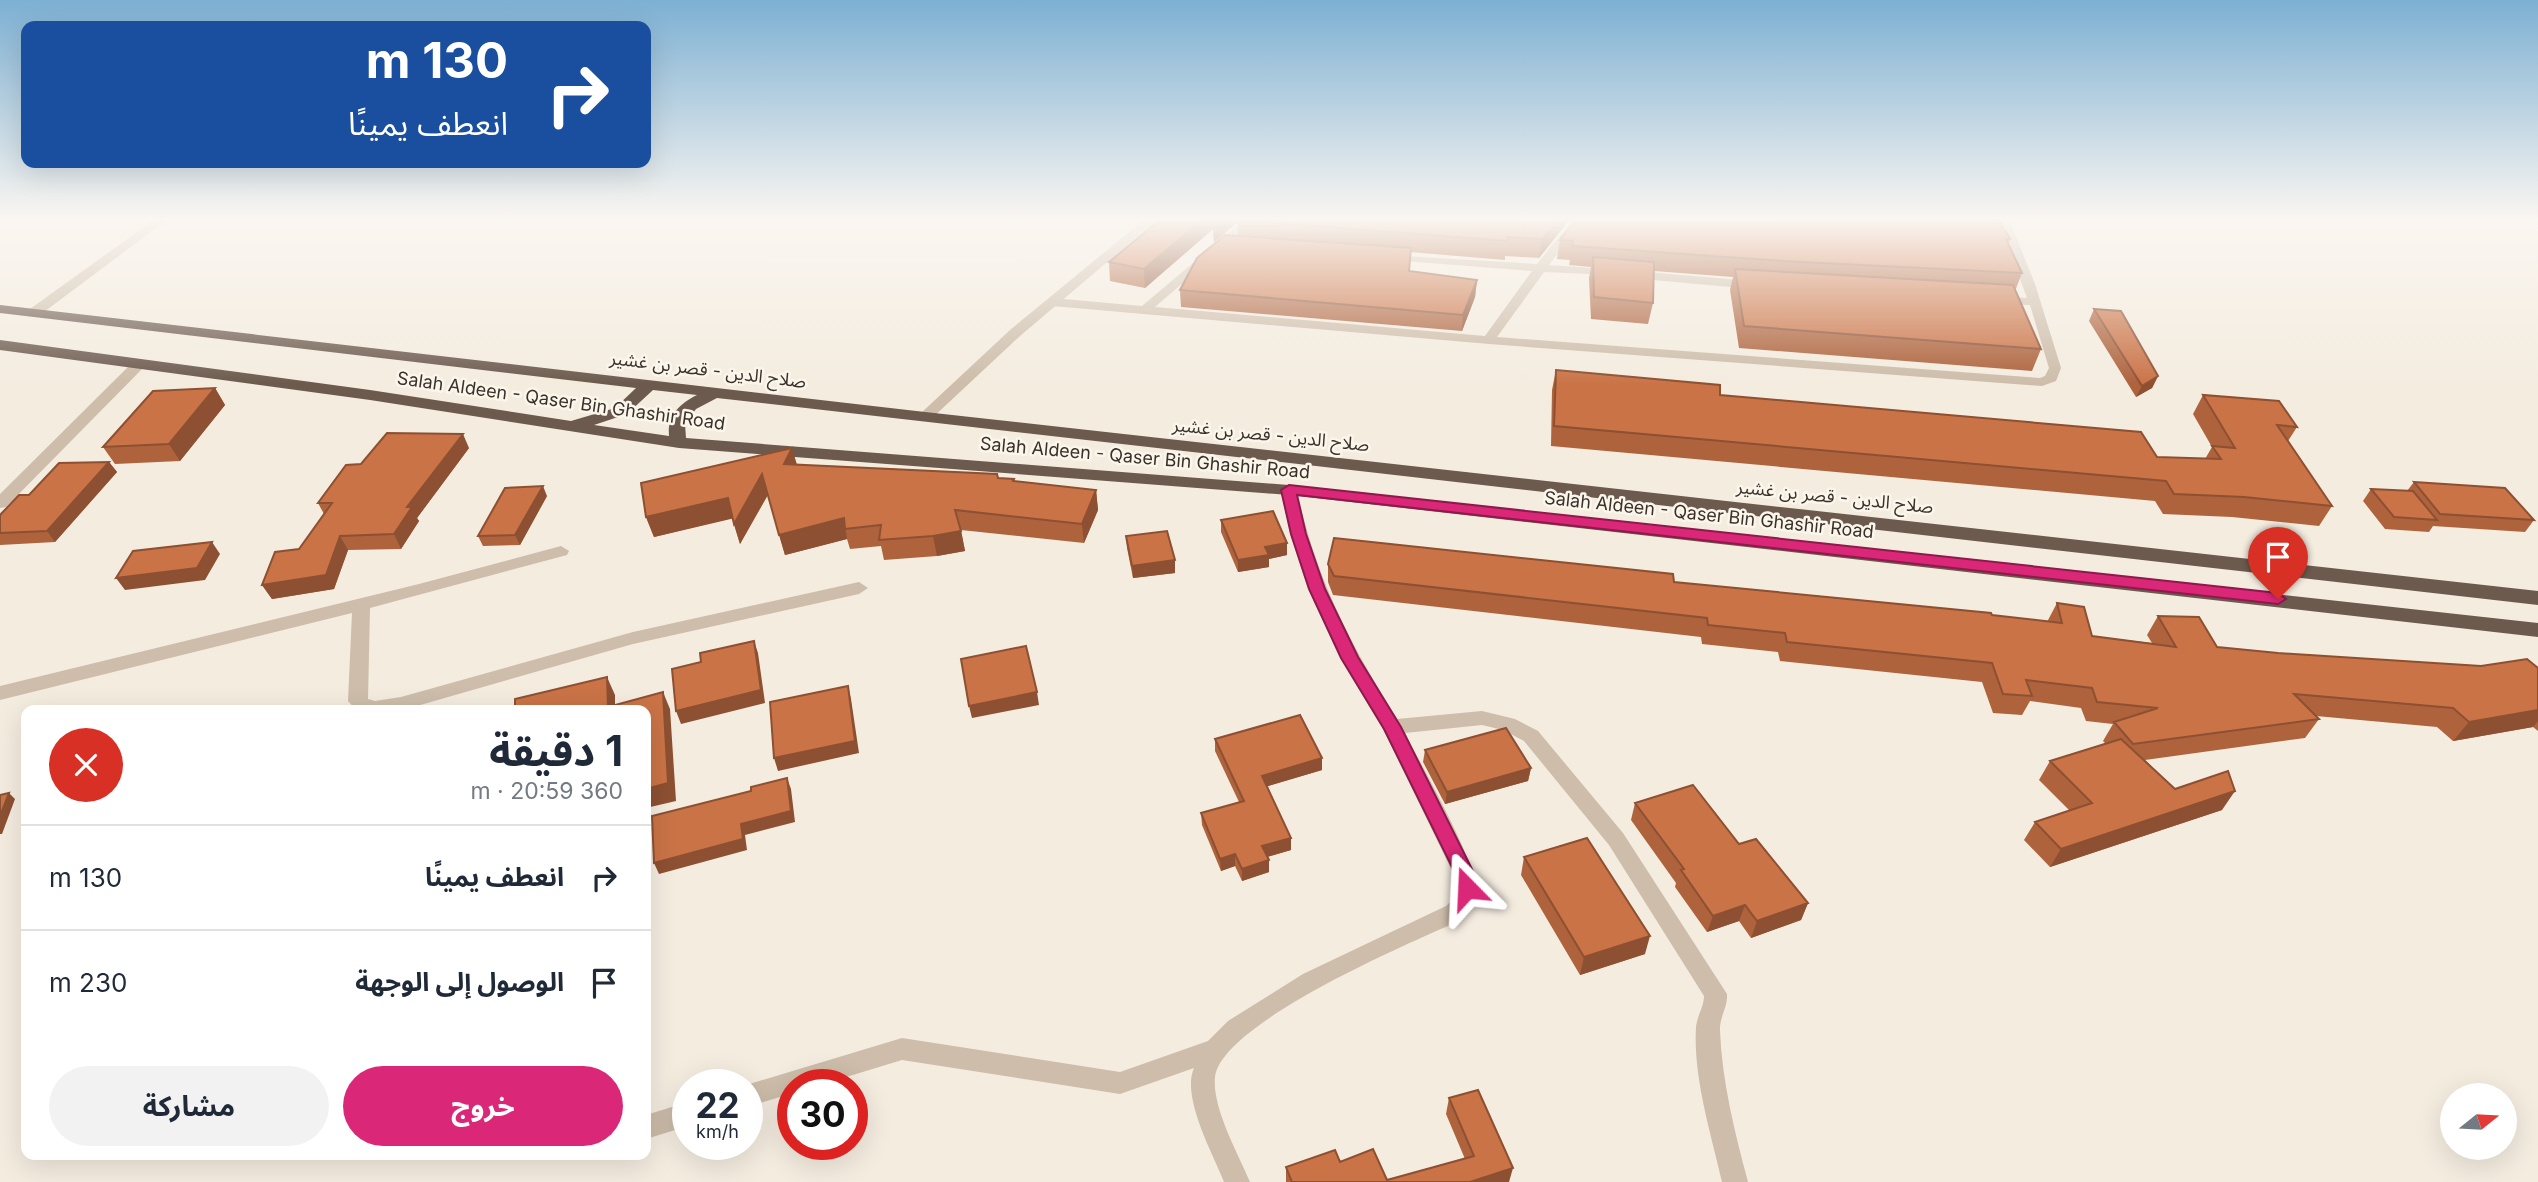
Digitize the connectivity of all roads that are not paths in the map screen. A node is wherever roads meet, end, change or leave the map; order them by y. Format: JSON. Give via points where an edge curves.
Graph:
{"nodes":[{"id":1,"x":87,"y":274,"type":"edge"},
{"id":2,"x":1086,"y":274,"type":"edge"},
{"id":3,"x":1191,"y":274,"type":"edge"},
{"id":4,"x":1535,"y":274,"type":"edge"},
{"id":5,"x":1624,"y":274,"type":"edge"},
{"id":6,"x":2023,"y":274,"type":"edge"},
{"id":7,"x":1764,"y":286,"type":"edge"},
{"id":8,"x":1980,"y":299,"type":"edge"},
{"id":9,"x":1052,"y":302,"type":"junction"},
{"id":10,"x":2034,"y":302,"type":"junction"},
{"id":11,"x":0,"y":309,"type":"edge"},
{"id":12,"x":1145,"y":310,"type":"junction"},
{"id":13,"x":35,"y":312,"type":"junction"},
{"id":14,"x":1489,"y":340,"type":"junction"},
{"id":15,"x":0,"y":345,"type":"edge"},
{"id":16,"x":138,"y":365,"type":"junction"},
{"id":17,"x":650,"y":384,"type":"junction"},
{"id":18,"x":715,"y":392,"type":"junction"},
{"id":19,"x":925,"y":417,"type":"junction"},
{"id":20,"x":568,"y":427,"type":"junction"},
{"id":21,"x":679,"y":443,"type":"junction"},
{"id":22,"x":1289,"y":490,"type":"junction"},
{"id":23,"x":0,"y":503,"type":"edge"},
{"id":24,"x":561,"y":551,"type":"dead end"},
{"id":25,"x":859,"y":588,"type":"dead end"},
{"id":26,"x":2538,"y":598,"type":"edge"},
{"id":27,"x":361,"y":604,"type":"junction"},
{"id":28,"x":2538,"y":630,"type":"edge"},
{"id":29,"x":0,"y":693,"type":"edge"},
{"id":30,"x":362,"y":705,"type":"edge"},
{"id":31,"x":394,"y":705,"type":"edge"},
{"id":32,"x":1392,"y":727,"type":"junction"},
{"id":33,"x":1211,"y":1051,"type":"junction"},
{"id":34,"x":763,"y":1091,"type":"edge"},
{"id":35,"x":672,"y":1119,"type":"edge"},
{"id":36,"x":651,"y":1125,"type":"edge"},
{"id":37,"x":1237,"y":1182,"type":"edge"},
{"id":38,"x":1735,"y":1182,"type":"edge"}],
"edges":[{"from":1,"to":13,"type":"street"},
{"from":2,"to":9,"type":"street"},
{"from":3,"to":12,"type":"lane"},
{"from":4,"to":14,"type":"lane"},
{"from":5,"to":7,"type":"lane"},
{"from":6,"to":10,"type":"lane"},
{"from":8,"to":10,"type":"lane"},
{"from":9,"to":12,"type":"lane"},
{"from":9,"to":19,"type":"street"},
{"from":10,"to":14,"type":"lane","via":[[2055,368],[2051,378],[2042,382]]},
{"from":11,"to":13,"type":"highway","name":"صلاح الدين - قصر بن غشير"},
{"from":12,"to":14,"type":"lane"},
{"from":13,"to":17,"type":"highway","name":"صلاح الدين - قصر بن غشير"},
{"from":15,"to":16,"type":"highway","name":"Salah Aldeen - Qaser Bin Ghashir Road"},
{"from":16,"to":20,"type":"highway","name":"Salah Aldeen - Qaser Bin Ghashir Road"},
{"from":16,"to":23,"type":"street"},
{"from":17,"to":18,"type":"highway","name":"صلاح الدين - قصر بن غشير"},
{"from":17,"to":20,"type":"highway","via":[[621,411]]},
{"from":18,"to":19,"type":"highway","name":"صلاح الدين - قصر بن غشير"},
{"from":18,"to":21,"type":"highway","via":[[685,409],[677,420]]},
{"from":19,"to":26,"type":"highway","name":"صلاح الدين - قصر بن غشير"},
{"from":20,"to":21,"type":"highway","name":"Salah Aldeen - Qaser Bin Ghashir Road"},
{"from":21,"to":22,"type":"highway","name":"Salah Aldeen - Qaser Bin Ghashir Road"},
{"from":22,"to":28,"type":"highway","name":"Salah Aldeen - Qaser Bin Ghashir Road"},
{"from":22,"to":32,"type":"street","via":[[1317,589],[1350,658]]},
{"from":24,"to":27,"type":"street"},
{"from":25,"to":31,"type":"street","via":[[633,638]]},
{"from":27,"to":29,"type":"street"},
{"from":27,"to":30,"type":"street","via":[[358,701]]},
{"from":32,"to":33,"type":"street","via":[[1463,871],[1467,900],[1454,913],[1271,1002]]},
{"from":32,"to":38,"type":"street","via":[[1482,718],[1508,724],[1531,736],[1616,839],[1715,994],[1717,1002],[1708,1019],[1709,1039]]},
{"from":33,"to":34,"type":"street","via":[[1120,1083],[902,1049]]},
{"from":33,"to":37,"type":"street","via":[[1203,1074],[1206,1102]]},
{"from":35,"to":36,"type":"street"}]}
